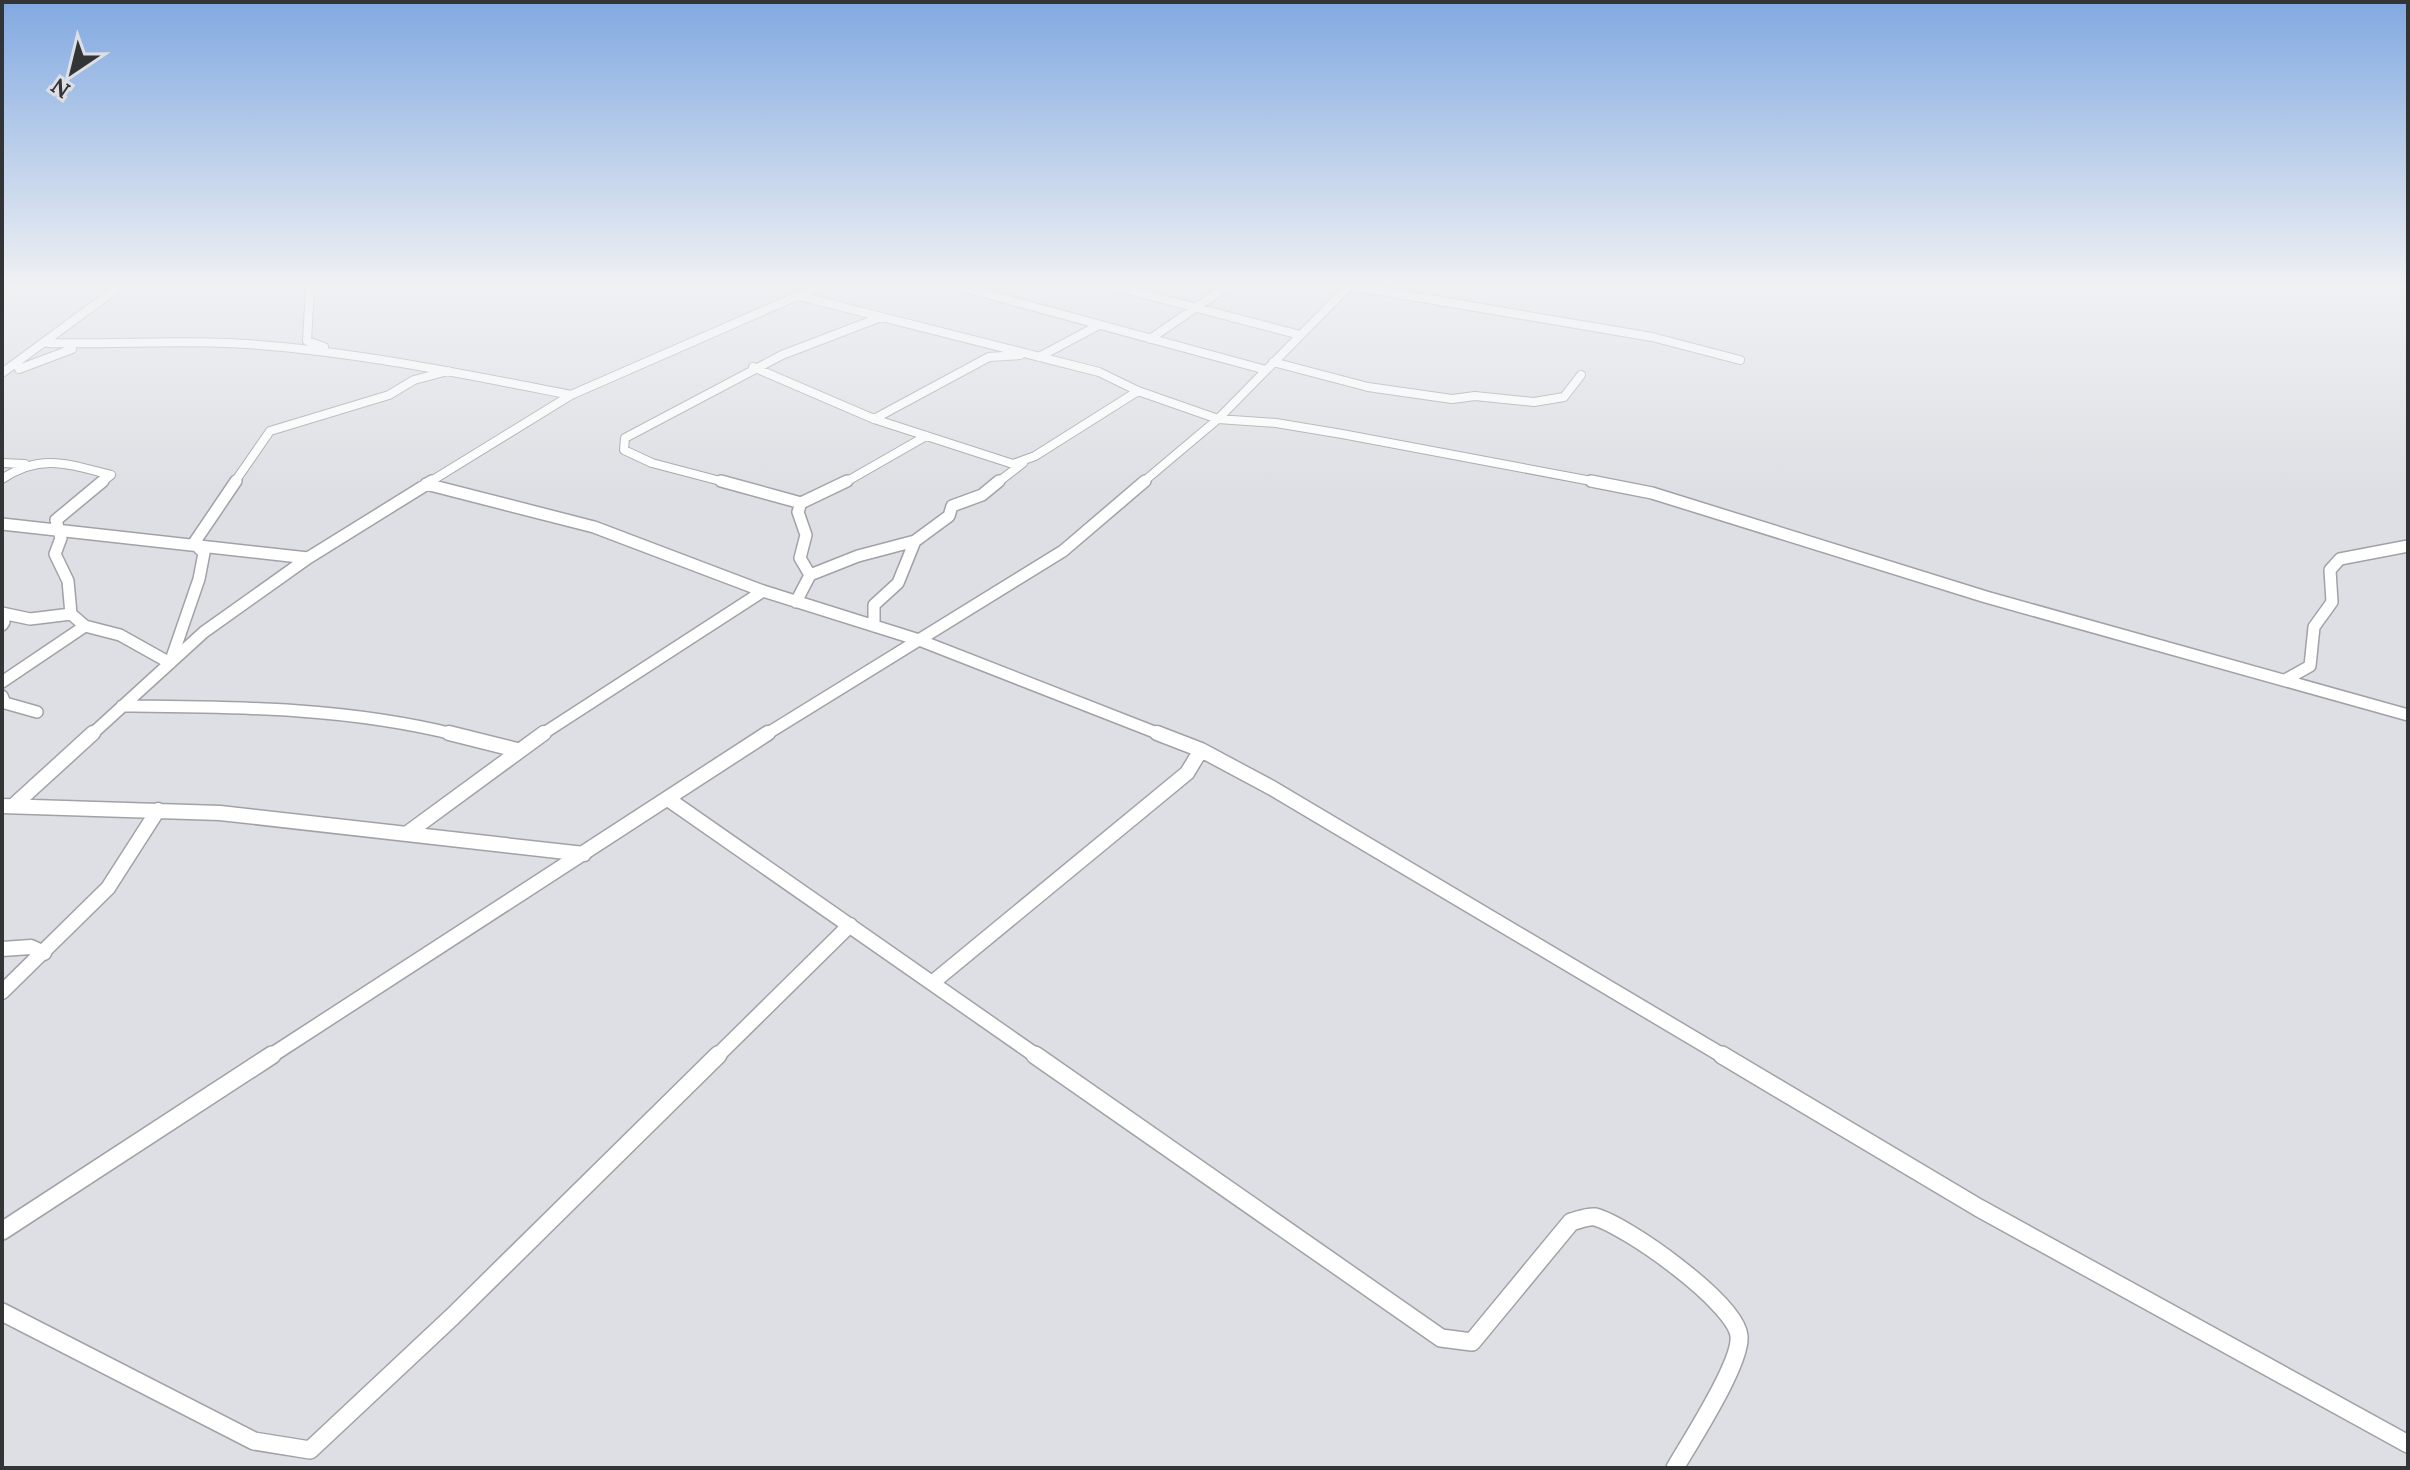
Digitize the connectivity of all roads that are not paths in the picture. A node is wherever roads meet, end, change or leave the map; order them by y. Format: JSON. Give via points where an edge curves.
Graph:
{"nodes":[{"id":1,"x":29,"y":356,"type":"edge"},
{"id":2,"x":48,"y":356,"type":"edge"},
{"id":3,"x":347,"y":356,"type":"edge"},
{"id":4,"x":350,"y":356,"type":"joint"},
{"id":5,"x":662,"y":356,"type":"edge"},
{"id":6,"x":778,"y":356,"type":"edge"},
{"id":7,"x":1004,"y":356,"type":"edge"},
{"id":8,"x":1033,"y":356,"type":"edge"},
{"id":9,"x":1038,"y":356,"type":"edge"},
{"id":10,"x":1224,"y":356,"type":"edge"},
{"id":11,"x":1280,"y":356,"type":"edge"},
{"id":12,"x":1723,"y":356,"type":"edge"},
{"id":13,"x":1043,"y":357,"type":"junction"},
{"id":14,"x":1740,"y":360,"type":"dead end"},
{"id":15,"x":1270,"y":366,"type":"junction"},
{"id":16,"x":753,"y":367,"type":"junction"},
{"id":17,"x":448,"y":371,"type":"junction"},
{"id":18,"x":2,"y":374,"type":"edge"},
{"id":19,"x":1581,"y":375,"type":"dead end"},
{"id":20,"x":1138,"y":391,"type":"junction"},
{"id":21,"x":571,"y":395,"type":"junction"},
{"id":22,"x":874,"y":419,"type":"junction"},
{"id":23,"x":1218,"y":419,"type":"junction"},
{"id":24,"x":926,"y":436,"type":"junction"},
{"id":25,"x":2,"y":463,"type":"edge"},
{"id":26,"x":1023,"y":463,"type":"junction"},
{"id":27,"x":25,"y":464,"type":"junction"},
{"id":28,"x":2,"y":479,"type":"edge"},
{"id":29,"x":426,"y":484,"type":"junction"},
{"id":30,"x":801,"y":503,"type":"junction"},
{"id":31,"x":2,"y":524,"type":"edge"},
{"id":32,"x":57,"y":528,"type":"junction"},
{"id":33,"x":915,"y":541,"type":"junction"},
{"id":34,"x":194,"y":543,"type":"junction"},
{"id":35,"x":2408,"y":546,"type":"edge"},
{"id":36,"x":308,"y":558,"type":"junction"},
{"id":37,"x":810,"y":575,"type":"junction"},
{"id":38,"x":763,"y":591,"type":"junction"},
{"id":39,"x":796,"y":602,"type":"junction"},
{"id":40,"x":71,"y":614,"type":"junction"},
{"id":41,"x":2,"y":620,"type":"edge"},
{"id":42,"x":85,"y":626,"type":"junction"},
{"id":43,"x":874,"y":626,"type":"junction"},
{"id":44,"x":919,"y":640,"type":"junction"},
{"id":45,"x":170,"y":663,"type":"junction"},
{"id":46,"x":2285,"y":680,"type":"junction"},
{"id":47,"x":2,"y":682,"type":"edge"},
{"id":48,"x":2,"y":696,"type":"edge"},
{"id":49,"x":122,"y":706,"type":"junction"},
{"id":50,"x":37,"y":712,"type":"dead end"},
{"id":51,"x":2408,"y":715,"type":"edge"},
{"id":52,"x":517,"y":750,"type":"junction"},
{"id":53,"x":1201,"y":750,"type":"junction"},
{"id":54,"x":668,"y":799,"type":"junction"},
{"id":55,"x":8,"y":806,"type":"edge"},
{"id":56,"x":158,"y":810,"type":"junction"},
{"id":57,"x":409,"y":832,"type":"junction"},
{"id":58,"x":584,"y":854,"type":"junction"},
{"id":59,"x":850,"y":925,"type":"junction"},
{"id":60,"x":2,"y":949,"type":"edge"},
{"id":61,"x":44,"y":953,"type":"junction"},
{"id":62,"x":932,"y":983,"type":"junction"},
{"id":63,"x":2,"y":992,"type":"edge"},
{"id":64,"x":2,"y":1231,"type":"edge"},
{"id":65,"x":2,"y":1312,"type":"edge"},
{"id":66,"x":2408,"y":1444,"type":"edge"},
{"id":67,"x":1675,"y":1468,"type":"edge"}],
"edges":[{"from":1,"to":18,"type":"street"},
{"from":2,"to":18,"type":"street"},
{"from":3,"to":4,"type":"street"},
{"from":4,"to":17,"type":"street"},
{"from":5,"to":21,"type":"street"},
{"from":6,"to":16,"type":"street"},
{"from":7,"to":22,"type":"street","via":[[989,357]]},
{"from":8,"to":13,"type":"street"},
{"from":9,"to":13,"type":"street"},
{"from":10,"to":15,"type":"street"},
{"from":11,"to":15,"type":"street"},
{"from":12,"to":14,"type":"street"},
{"from":13,"to":20,"type":"street","via":[[1099,372]]},
{"from":15,"to":19,"type":"street","via":[[1452,399],[1534,402],[1564,397]]},
{"from":15,"to":23,"type":"street"},
{"from":16,"to":22,"type":"street"},
{"from":16,"to":30,"type":"street","via":[[625,438],[624,450],[652,463]]},
{"from":17,"to":21,"type":"street"},
{"from":17,"to":34,"type":"street","via":[[270,431]]},
{"from":20,"to":23,"type":"street"},
{"from":20,"to":26,"type":"street"},
{"from":21,"to":29,"type":"street"},
{"from":22,"to":24,"type":"street"},
{"from":23,"to":44,"type":"street","via":[[1063,551]]},
{"from":23,"to":46,"type":"street","via":[[1342,434],[1652,493],[1986,597]]},
{"from":24,"to":26,"type":"street","via":[[995,461]]},
{"from":24,"to":30,"type":"street"},
{"from":25,"to":27,"type":"street"},
{"from":26,"to":33,"type":"street","via":[[982,495],[952,506],[949,516]]},
{"from":27,"to":28,"type":"street"},
{"from":27,"to":32,"type":"street","via":[[68,464],[111,475],[56,520]]},
{"from":29,"to":36,"type":"street"},
{"from":29,"to":38,"type":"street","via":[[594,527]]},
{"from":30,"to":37,"type":"street","via":[[798,512],[806,535],[800,558]]},
{"from":31,"to":32,"type":"street"},
{"from":32,"to":34,"type":"street"},
{"from":32,"to":40,"type":"street","via":[[61,538],[55,554],[68,581]]},
{"from":33,"to":37,"type":"street"},
{"from":33,"to":43,"type":"street","via":[[898,583],[874,605]]},
{"from":34,"to":36,"type":"street"},
{"from":34,"to":45,"type":"street","via":[[204,553],[199,579]]},
{"from":35,"to":46,"type":"street","via":[[2340,559],[2330,570],[2336,594],[2328,615],[2314,627],[2310,666]]},
{"from":36,"to":45,"type":"street","via":[[204,632]]},
{"from":37,"to":39,"type":"street"},
{"from":38,"to":39,"type":"street"},
{"from":38,"to":52,"type":"street"},
{"from":39,"to":43,"type":"street"},
{"from":40,"to":41,"type":"street"},
{"from":40,"to":42,"type":"street"},
{"from":42,"to":45,"type":"street","via":[[120,635]]},
{"from":42,"to":47,"type":"street"},
{"from":43,"to":44,"type":"street"},
{"from":44,"to":53,"type":"street"},
{"from":44,"to":54,"type":"street"},
{"from":45,"to":49,"type":"street"},
{"from":46,"to":51,"type":"street"},
{"from":48,"to":50,"type":"street","via":[[5,703]]},
{"from":49,"to":52,"type":"street","via":[[282,707],[388,719]]},
{"from":49,"to":55,"type":"street"},
{"from":52,"to":57,"type":"street"},
{"from":53,"to":62,"type":"street","via":[[1187,773]]},
{"from":53,"to":66,"type":"street","via":[[1979,1208]]},
{"from":54,"to":58,"type":"street"},
{"from":54,"to":59,"type":"street"},
{"from":55,"to":56,"type":"street"},
{"from":56,"to":57,"type":"street"},
{"from":56,"to":61,"type":"street","via":[[115,883]]},
{"from":57,"to":58,"type":"street"},
{"from":58,"to":64,"type":"street"},
{"from":59,"to":62,"type":"street"},
{"from":59,"to":65,"type":"street","via":[[497,1274],[310,1450],[254,1441]]},
{"from":60,"to":61,"type":"street","via":[[31,947]]},
{"from":61,"to":63,"type":"street"},
{"from":62,"to":67,"type":"street","via":[[1441,1338],[1472,1342],[1571,1222],[1590,1216],[1609,1222],[1692,1278],[1725,1307],[1739,1335],[1734,1361]]}]}
